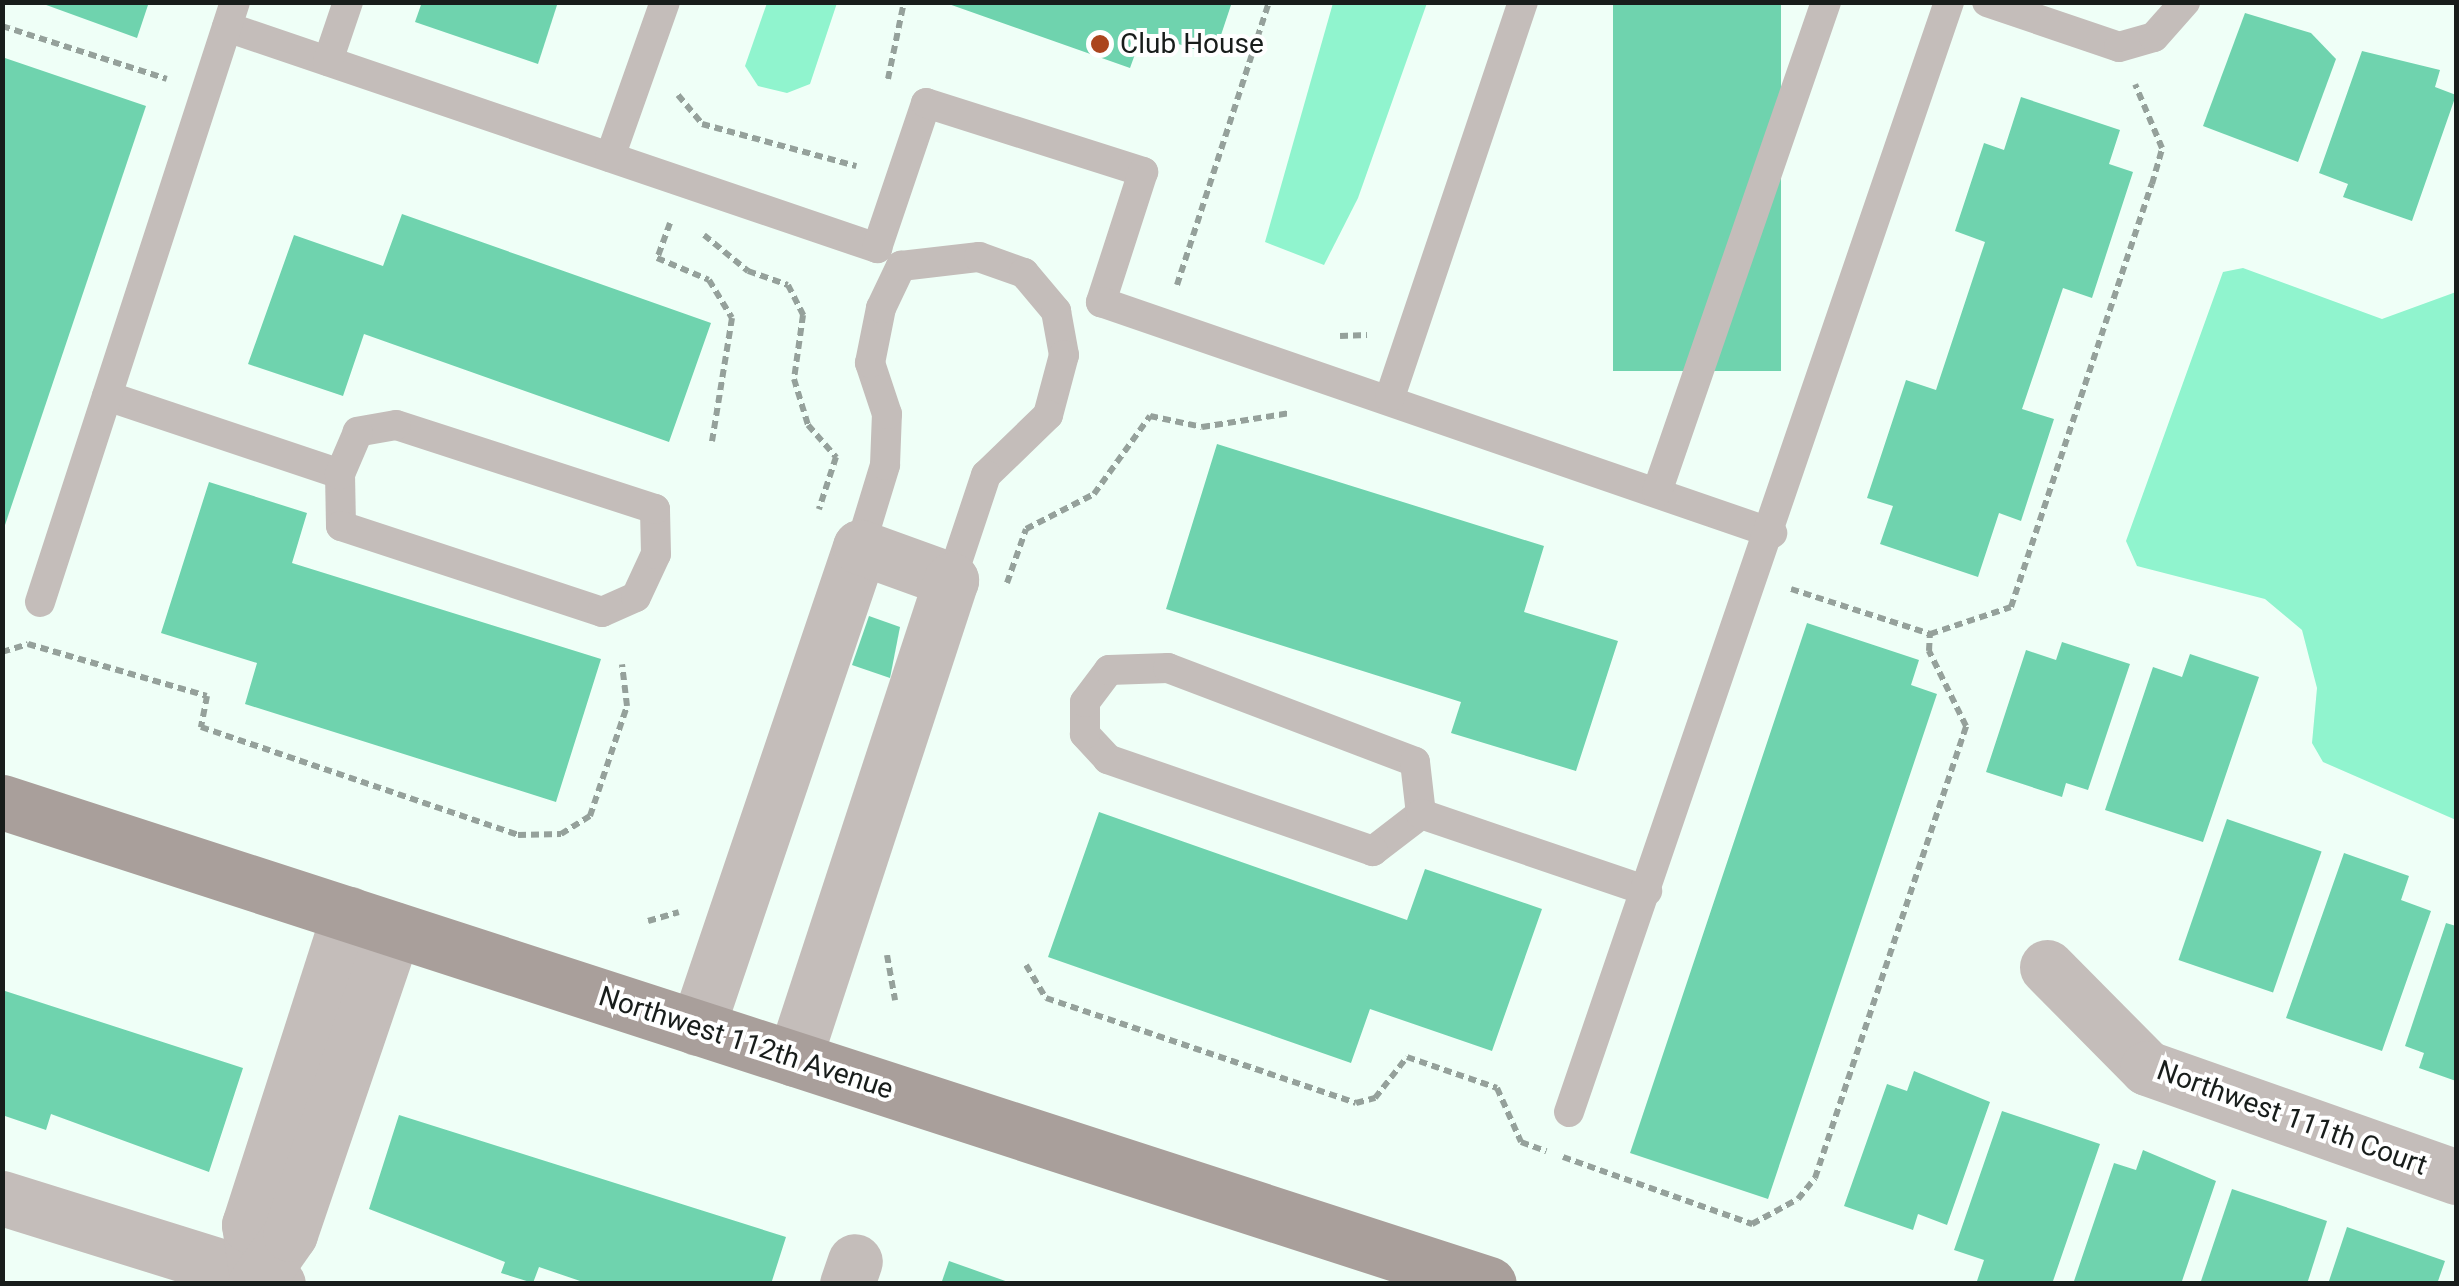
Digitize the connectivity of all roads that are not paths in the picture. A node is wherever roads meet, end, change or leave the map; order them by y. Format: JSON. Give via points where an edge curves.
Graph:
{"nodes":[{"id":1,"x":348,"y":2,"type":"edge"},
{"id":2,"x":665,"y":2,"type":"edge"},
{"id":3,"x":1522,"y":2,"type":"edge"},
{"id":4,"x":1826,"y":2,"type":"edge"},
{"id":5,"x":1948,"y":2,"type":"edge"},
{"id":6,"x":1987,"y":2,"type":"edge"},
{"id":7,"x":2186,"y":2,"type":"edge"},
{"id":8,"x":231,"y":15,"type":"edge"},
{"id":9,"x":328,"y":61,"type":"junction"},
{"id":10,"x":610,"y":158,"type":"junction"},
{"id":11,"x":889,"y":257,"type":"junction"},
{"id":12,"x":1101,"y":302,"type":"junction"},
{"id":13,"x":1056,"y":311,"type":"junction"},
{"id":14,"x":107,"y":396,"type":"junction"},
{"id":15,"x":1390,"y":398,"type":"junction"},
{"id":16,"x":340,"y":474,"type":"junction"},
{"id":17,"x":1657,"y":492,"type":"junction"},
{"id":18,"x":1772,"y":533,"type":"junction"},
{"id":19,"x":860,"y":547,"type":"junction"},
{"id":20,"x":951,"y":580,"type":"junction"},
{"id":21,"x":40,"y":602,"type":"dead end"},
{"id":22,"x":2,"y":802,"type":"edge"},
{"id":23,"x":1421,"y":814,"type":"junction"},
{"id":24,"x":1647,"y":891,"type":"junction"},
{"id":25,"x":371,"y":921,"type":"junction"},
{"id":26,"x":2047,"y":967,"type":"dead end"},
{"id":27,"x":697,"y":1028,"type":"junction"},
{"id":28,"x":794,"y":1059,"type":"junction"},
{"id":29,"x":1569,"y":1112,"type":"dead end"},
{"id":30,"x":2456,"y":1176,"type":"edge"},
{"id":31,"x":2,"y":1198,"type":"edge"},
{"id":32,"x":263,"y":1281,"type":"edge"},
{"id":33,"x":1489,"y":1284,"type":"edge"}],
"edges":[{"from":1,"to":9,"type":"lane"},
{"from":2,"to":10,"type":"lane"},
{"from":3,"to":15,"type":"lane"},
{"from":4,"to":17,"type":"lane"},
{"from":5,"to":18,"type":"lane"},
{"from":6,"to":7,"type":"lane","via":[[2119,47],[2154,37]]},
{"from":8,"to":9,"type":"lane"},
{"from":8,"to":14,"type":"lane"},
{"from":9,"to":10,"type":"lane"},
{"from":10,"to":11,"type":"lane"},
{"from":11,"to":12,"type":"lane","via":[[926,103],[1142,172]]},
{"from":11,"to":13,"type":"lane","via":[[979,257],[1024,273]]},
{"from":11,"to":19,"type":"lane","via":[[870,364],[887,414],[885,465]]},
{"from":12,"to":13,"type":"lane"},
{"from":12,"to":15,"type":"lane"},
{"from":13,"to":20,"type":"lane","via":[[1064,356],[1048,415],[986,474]]},
{"from":14,"to":16,"type":"lane"},
{"from":14,"to":21,"type":"lane"},
{"from":15,"to":17,"type":"lane"},
{"from":16,"to":16,"type":"lane","via":[[358,432],[396,424],[656,509],[656,554],[636,597],[602,612],[342,526]]},
{"from":17,"to":18,"type":"lane"},
{"from":18,"to":24,"type":"lane"},
{"from":19,"to":20,"type":"street"},
{"from":19,"to":27,"type":"street"},
{"from":20,"to":28,"type":"street"},
{"from":22,"to":25,"type":"street","name":"Northwest 112th Avenue"},
{"from":23,"to":23,"type":"lane","via":[[1373,851],[1108,759],[1085,734],[1085,702],[1109,670],[1168,668],[1415,762]]},
{"from":23,"to":24,"type":"lane"},
{"from":24,"to":29,"type":"lane"},
{"from":25,"to":27,"type":"street","name":"Northwest 112th Avenue"},
{"from":25,"to":32,"type":"street","via":[[309,1110],[249,1226]]},
{"from":26,"to":30,"type":"street","name":"Northwest 111th Court","via":[[2147,1068]]},
{"from":27,"to":28,"type":"street","name":"Northwest 112th Avenue"},
{"from":28,"to":33,"type":"street","name":"Northwest 112th Avenue"},
{"from":31,"to":32,"type":"street"}]}
